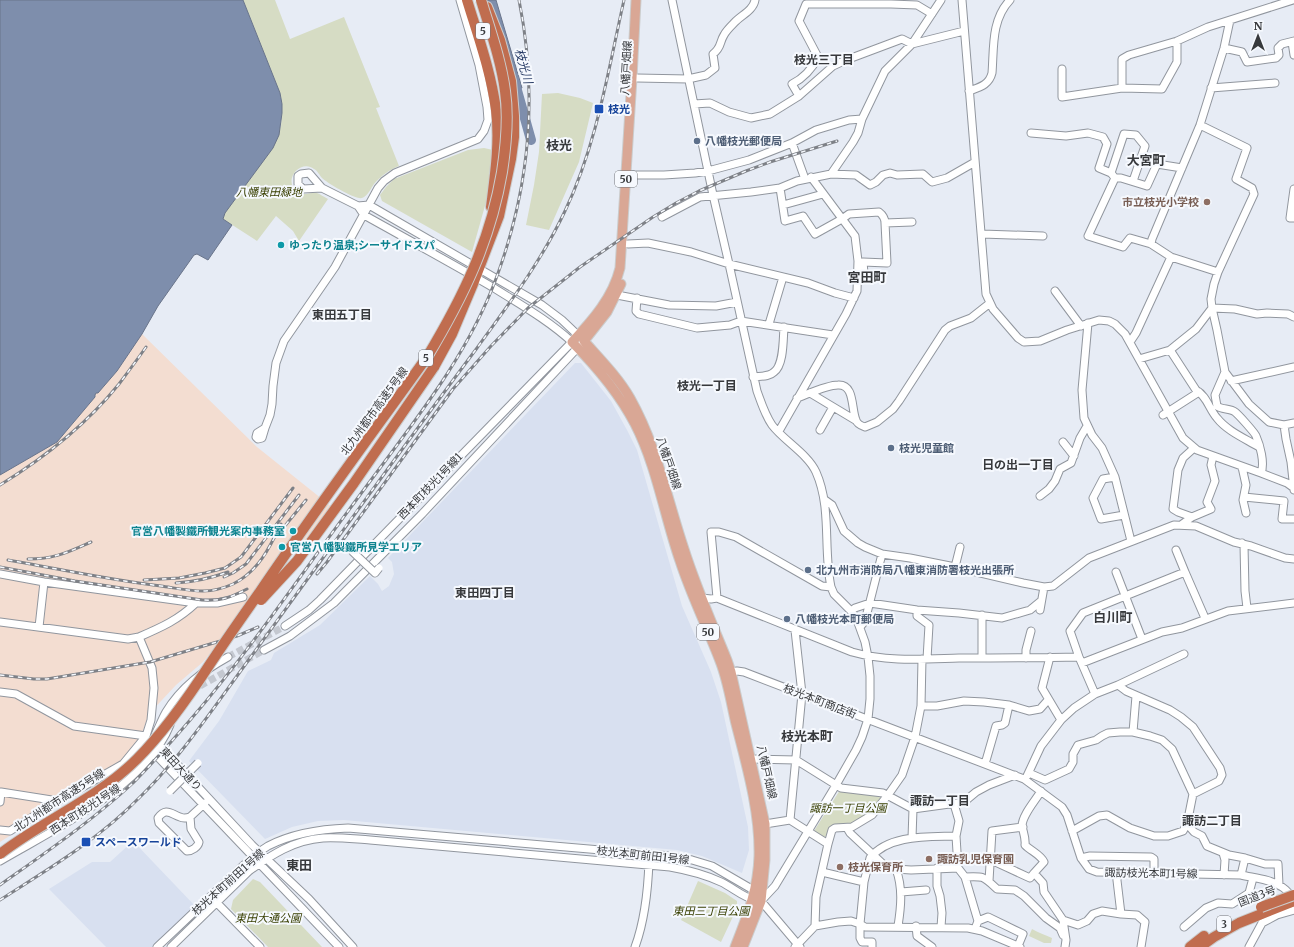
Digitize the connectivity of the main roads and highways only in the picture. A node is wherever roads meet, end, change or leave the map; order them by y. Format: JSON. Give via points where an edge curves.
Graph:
{"nodes":[{"id":1,"x":467,"y":0,"type":"edge"},
{"id":2,"x":474,"y":0,"type":"edge"},
{"id":3,"x":481,"y":0,"type":"edge"},
{"id":4,"x":485,"y":0,"type":"edge"},
{"id":5,"x":636,"y":0,"type":"edge"},
{"id":6,"x":641,"y":0,"type":"edge"},
{"id":7,"x":500,"y":184,"type":"junction"},
{"id":8,"x":494,"y":214,"type":"junction"},
{"id":9,"x":578,"y":341,"type":"junction"},
{"id":10,"x":208,"y":667,"type":"junction"},
{"id":11,"x":728,"y":673,"type":"junction"},
{"id":12,"x":0,"y":851,"type":"edge"},
{"id":13,"x":1294,"y":895,"type":"edge"},
{"id":14,"x":756,"y":897,"type":"junction"},
{"id":15,"x":1294,"y":900,"type":"edge"},
{"id":16,"x":1263,"y":910,"type":"junction"},
{"id":17,"x":735,"y":947,"type":"edge"},
{"id":18,"x":744,"y":947,"type":"edge"},
{"id":19,"x":1190,"y":947,"type":"edge"},
{"id":20,"x":1200,"y":947,"type":"edge"}],
"edges":[{"from":1,"to":8,"type":"highway","via":[[496,109]]},
{"from":2,"to":7,"type":"highway","name":"北九州都市高速5号線","number":"5","bridge":true,"via":[[493,62],[502,106],[504,143]]},
{"from":3,"to":7,"type":"highway","name":"北九州都市高速5号線","number":"5","bridge":true,"via":[[506,92],[506,135]]},
{"from":4,"to":8,"type":"highway","via":[[509,71],[513,99],[512,152]]},
{"from":5,"to":9,"type":"main road","name":"八幡戸畑線","number":"50","via":[[621,262],[610,294]]},
{"from":6,"to":9,"type":"main road","name":"八幡戸畑線","number":"50","via":[[625,270],[617,295],[607,312]]},
{"from":7,"to":10,"type":"highway","name":"北九州都市高速5号線","number":"5","bridge":true,"via":[[482,249],[470,278],[427,357]]},
{"from":8,"to":10,"type":"highway","bridge":true,"via":[[486,230],[472,276],[451,317],[431,366],[268,592]]},
{"from":9,"to":11,"type":"main road","name":"八幡戸畑線","number":"50","via":[[606,379],[639,432],[653,468],[680,562]]},
{"from":9,"to":11,"type":"main road","name":"八幡戸畑線","number":"50","via":[[607,367],[623,388],[645,429],[659,466],[683,548],[727,660]]},
{"from":10,"to":12,"type":"highway","name":"北九州都市高速5号線","bridge":true,"via":[[201,682],[136,760],[94,793]]},
{"from":11,"to":14,"type":"main road","name":"八幡戸畑線","number":"50","via":[[757,824]]},
{"from":11,"to":14,"type":"main road","name":"八幡戸畑線","number":"50","via":[[752,759],[765,824],[765,860]]},
{"from":13,"to":16,"type":"highway","name":"国道3号","number":"3","bridge":true},
{"from":14,"to":17,"type":"main road","name":"八幡戸畑線","number":"50"},
{"from":14,"to":18,"type":"main road","name":"八幡戸畑線","number":"50"},
{"from":15,"to":16,"type":"highway","name":"国道3号","number":"3"},
{"from":16,"to":19,"type":"highway","name":"国道3号","number":"3","via":[[1236,918]]},
{"from":16,"to":20,"type":"highway","name":"国道3号","number":"3"}]}
